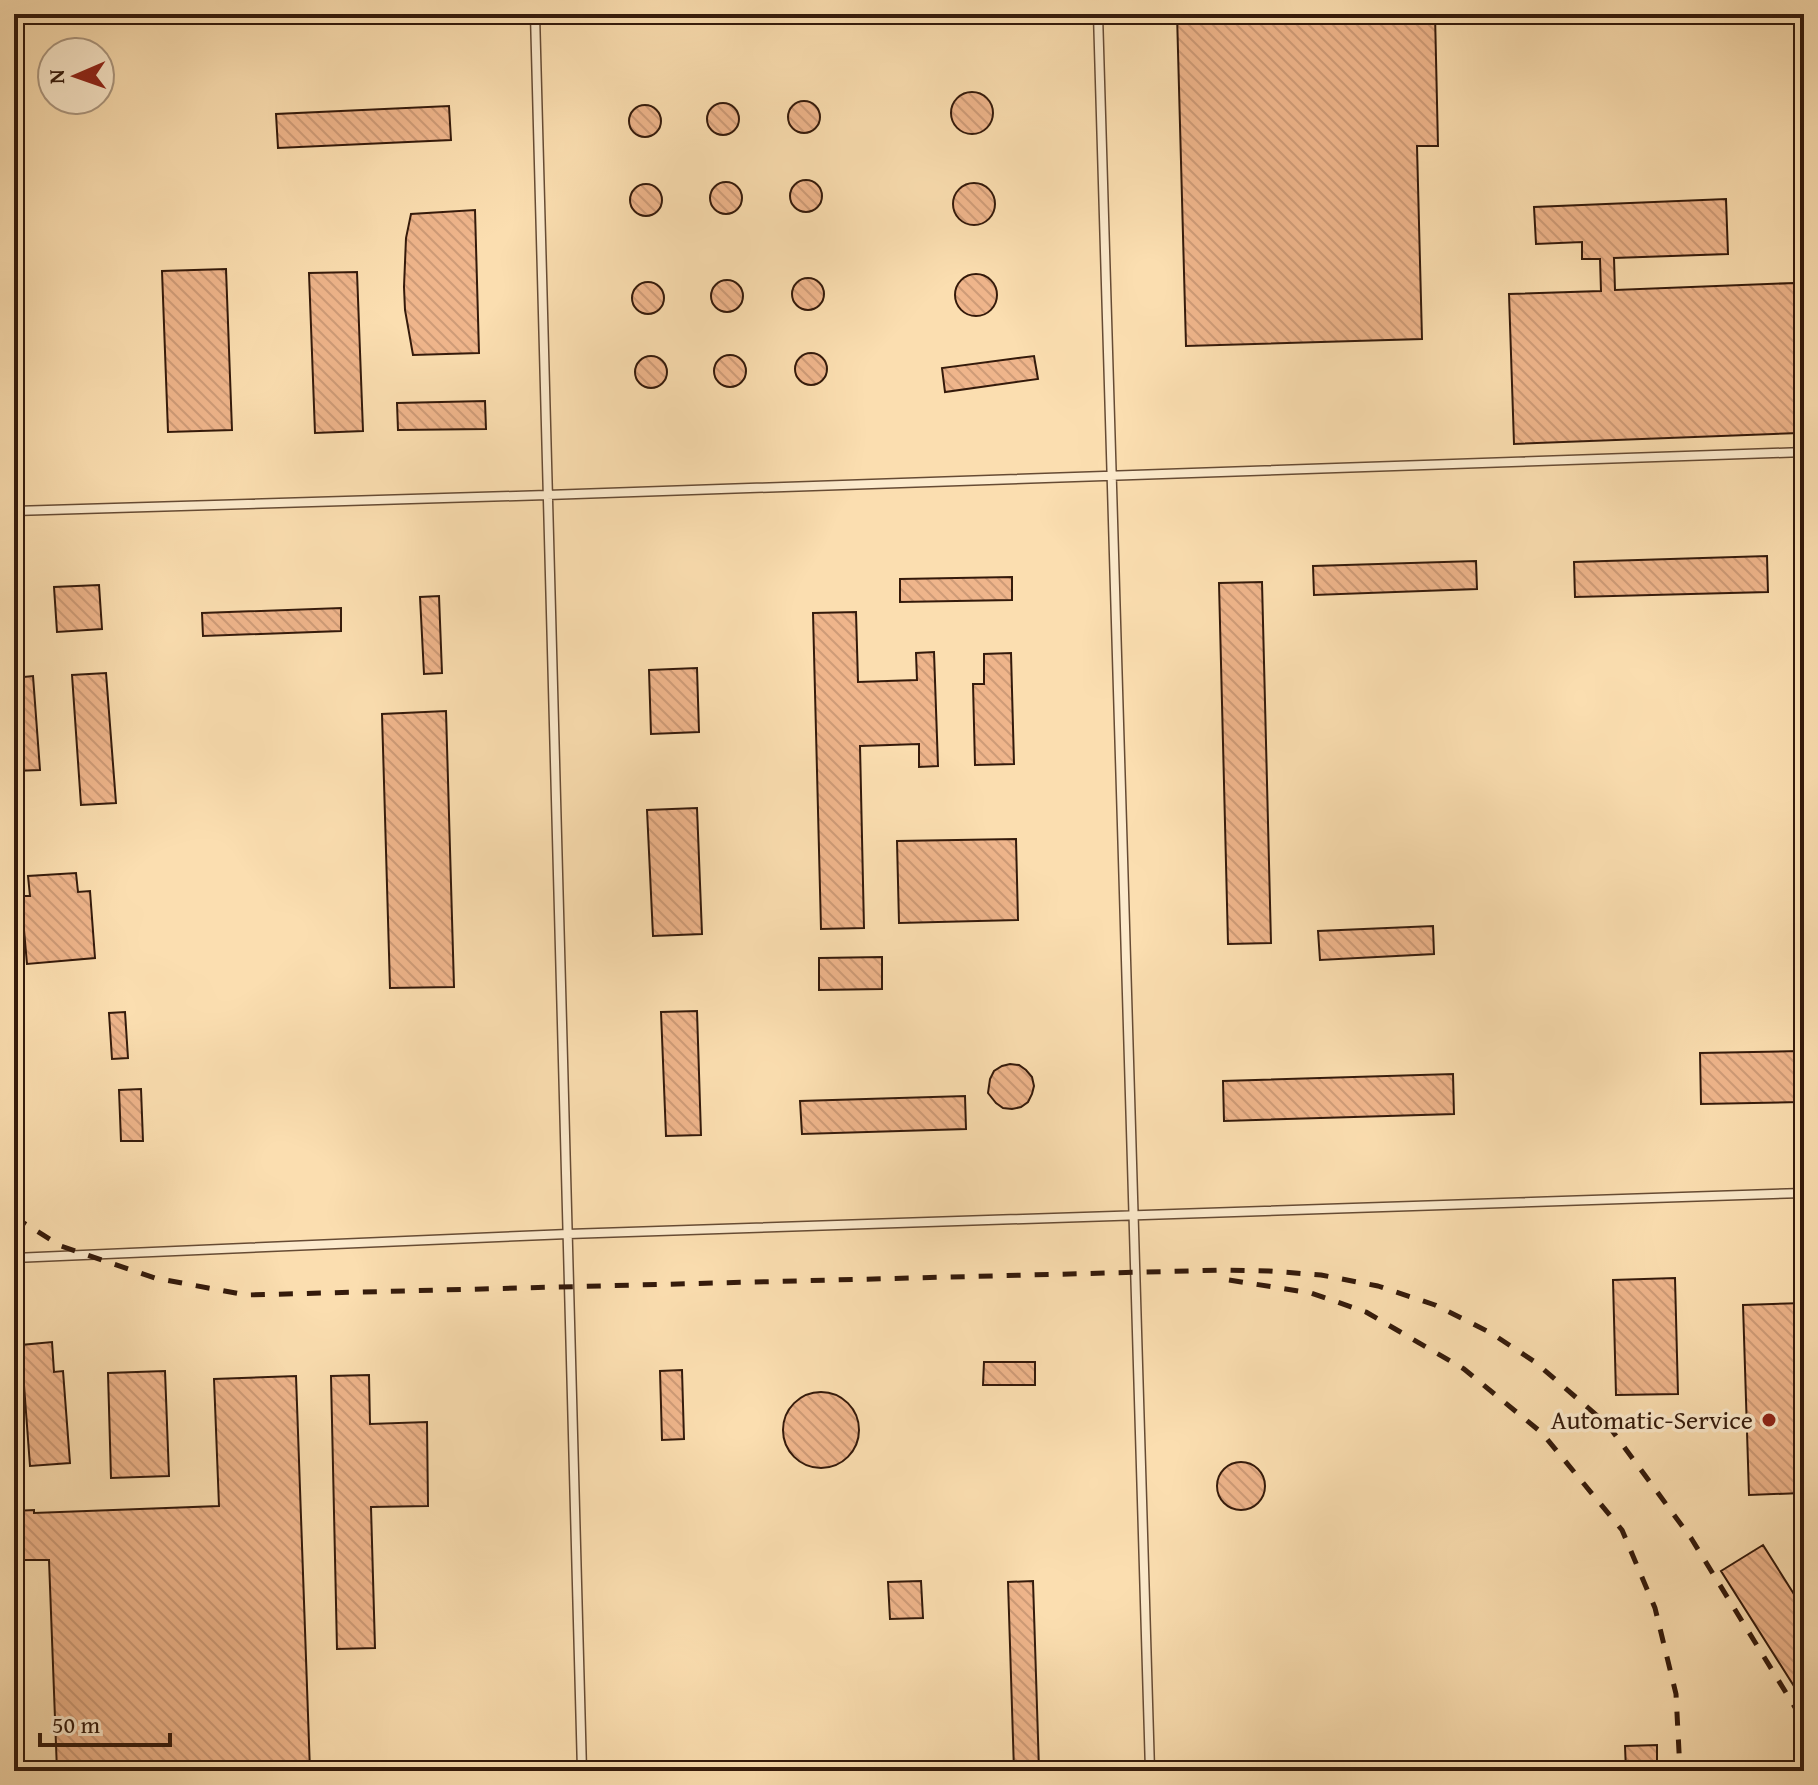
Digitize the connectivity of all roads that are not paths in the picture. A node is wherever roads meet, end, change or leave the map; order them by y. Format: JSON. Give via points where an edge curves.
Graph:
{"nodes":[{"id":1,"x":535,"y":14,"type":"edge"},
{"id":2,"x":1098,"y":14,"type":"edge"},
{"id":3,"x":1804,"y":452,"type":"edge"},
{"id":4,"x":1112,"y":476,"type":"junction"},
{"id":5,"x":547,"y":495,"type":"junction"},
{"id":6,"x":14,"y":511,"type":"edge"},
{"id":7,"x":1804,"y":1193,"type":"edge"},
{"id":8,"x":1134,"y":1215,"type":"junction"},
{"id":9,"x":568,"y":1234,"type":"junction"},
{"id":10,"x":14,"y":1258,"type":"edge"},
{"id":11,"x":582,"y":1771,"type":"edge"},
{"id":12,"x":1150,"y":1771,"type":"edge"}],
"edges":[{"from":1,"to":5,"type":"lane"},
{"from":2,"to":4,"type":"lane"},
{"from":3,"to":4,"type":"lane"},
{"from":4,"to":5,"type":"lane"},
{"from":4,"to":8,"type":"lane"},
{"from":5,"to":6,"type":"lane"},
{"from":5,"to":9,"type":"lane"},
{"from":7,"to":8,"type":"lane"},
{"from":8,"to":9,"type":"lane"},
{"from":8,"to":12,"type":"lane"},
{"from":9,"to":10,"type":"lane"},
{"from":9,"to":11,"type":"lane"}]}
